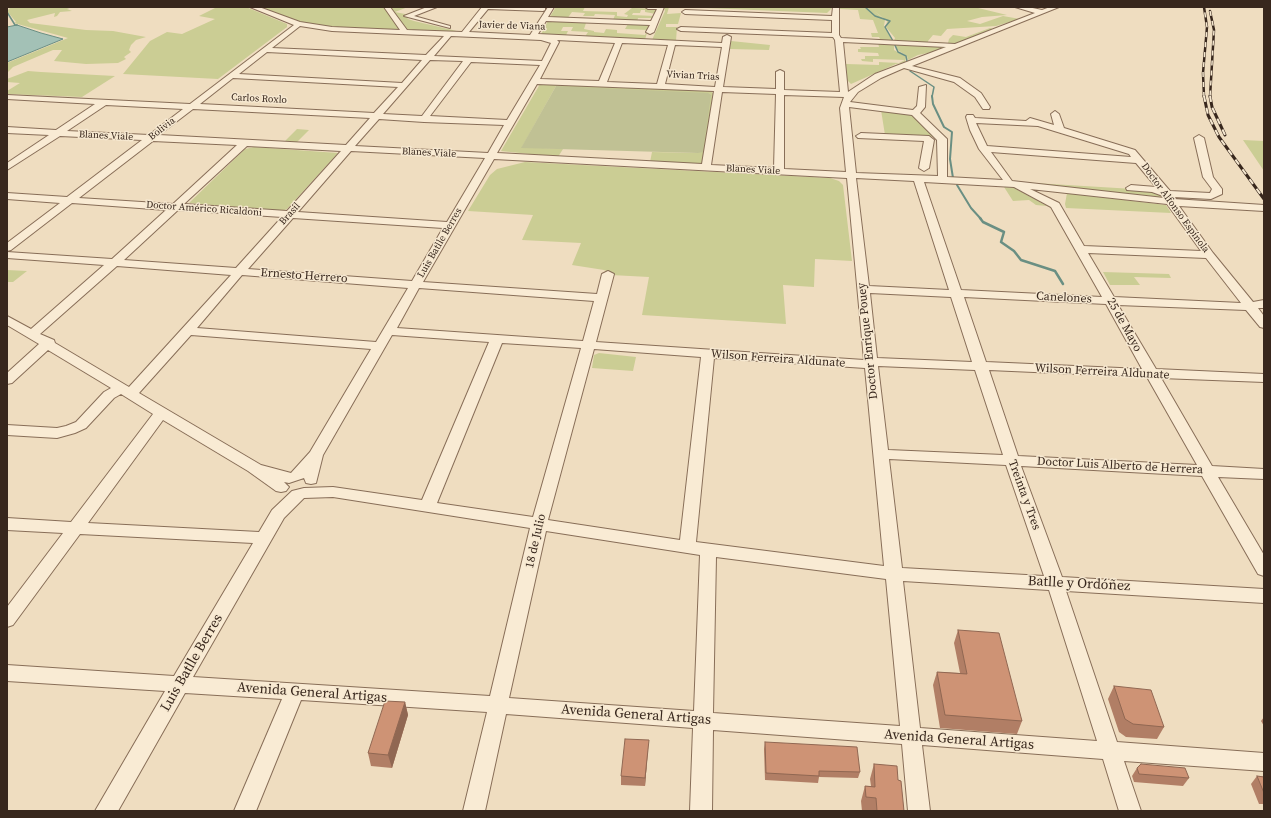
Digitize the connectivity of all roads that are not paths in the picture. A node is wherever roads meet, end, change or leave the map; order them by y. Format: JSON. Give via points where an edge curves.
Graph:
{"nodes":[{"id":1,"x":253,"y":7,"type":"edge"},
{"id":2,"x":387,"y":7,"type":"edge"},
{"id":3,"x":434,"y":7,"type":"edge"},
{"id":4,"x":486,"y":7,"type":"edge"},
{"id":5,"x":490,"y":7,"type":"edge"},
{"id":6,"x":551,"y":7,"type":"edge"},
{"id":7,"x":648,"y":7,"type":"edge"},
{"id":8,"x":836,"y":7,"type":"edge"},
{"id":9,"x":1018,"y":7,"type":"edge"},
{"id":10,"x":1056,"y":7,"type":"edge"},
{"id":11,"x":544,"y":8,"type":"edge"},
{"id":12,"x":685,"y":12,"type":"dead end"},
{"id":13,"x":699,"y":12,"type":"junction"},
{"id":14,"x":1042,"y":12,"type":"junction"},
{"id":15,"x":731,"y":13,"type":"junction"},
{"id":16,"x":766,"y":15,"type":"junction"},
{"id":17,"x":798,"y":16,"type":"junction"},
{"id":18,"x":837,"y":18,"type":"junction"},
{"id":19,"x":544,"y":19,"type":"junction"},
{"id":20,"x":696,"y":22,"type":"dead end"},
{"id":21,"x":653,"y":23,"type":"junction"},
{"id":22,"x":299,"y":24,"type":"junction"},
{"id":23,"x":765,"y":25,"type":"dead end"},
{"id":24,"x":798,"y":26,"type":"dead end"},
{"id":25,"x":729,"y":27,"type":"junction"},
{"id":26,"x":681,"y":29,"type":"dead end"},
{"id":27,"x":405,"y":32,"type":"junction"},
{"id":28,"x":465,"y":33,"type":"junction"},
{"id":29,"x":449,"y":34,"type":"junction"},
{"id":30,"x":525,"y":37,"type":"junction"},
{"id":31,"x":542,"y":38,"type":"junction"},
{"id":32,"x":837,"y":38,"type":"junction"},
{"id":33,"x":619,"y":40,"type":"junction"},
{"id":34,"x":647,"y":41,"type":"junction"},
{"id":35,"x":672,"y":43,"type":"junction"},
{"id":36,"x":725,"y":45,"type":"junction"},
{"id":37,"x":961,"y":45,"type":"junction"},
{"id":38,"x":266,"y":50,"type":"junction"},
{"id":39,"x":428,"y":57,"type":"junction"},
{"id":40,"x":470,"y":59,"type":"junction"},
{"id":41,"x":545,"y":62,"type":"junction"},
{"id":42,"x":904,"y":66,"type":"junction"},
{"id":43,"x":780,"y":72,"type":"dead end"},
{"id":44,"x":231,"y":76,"type":"junction"},
{"id":45,"x":534,"y":81,"type":"junction"},
{"id":46,"x":602,"y":83,"type":"junction"},
{"id":47,"x":403,"y":85,"type":"junction"},
{"id":48,"x":660,"y":86,"type":"junction"},
{"id":49,"x":923,"y":87,"type":"dead end"},
{"id":50,"x":718,"y":89,"type":"junction"},
{"id":51,"x":779,"y":91,"type":"junction"},
{"id":52,"x":7,"y":97,"type":"edge"},
{"id":53,"x":20,"y":98,"type":"junction"},
{"id":54,"x":846,"y":98,"type":"junction"},
{"id":55,"x":104,"y":102,"type":"junction"},
{"id":56,"x":7,"y":106,"type":"edge"},
{"id":57,"x":191,"y":106,"type":"junction"},
{"id":58,"x":986,"y":107,"type":"dead end"},
{"id":59,"x":916,"y":114,"type":"junction"},
{"id":60,"x":1054,"y":114,"type":"dead end"},
{"id":61,"x":376,"y":116,"type":"junction"},
{"id":62,"x":424,"y":119,"type":"junction"},
{"id":63,"x":510,"y":123,"type":"junction"},
{"id":64,"x":7,"y":130,"type":"edge"},
{"id":65,"x":1060,"y":131,"type":"junction"},
{"id":66,"x":58,"y":133,"type":"junction"},
{"id":67,"x":861,"y":136,"type":"dead end"},
{"id":68,"x":150,"y":138,"type":"junction"},
{"id":69,"x":1199,"y":138,"type":"dead end"},
{"id":70,"x":244,"y":144,"type":"junction"},
{"id":71,"x":348,"y":149,"type":"junction"},
{"id":72,"x":984,"y":149,"type":"junction"},
{"id":73,"x":491,"y":156,"type":"junction"},
{"id":74,"x":528,"y":158,"type":"junction"},
{"id":75,"x":1140,"y":160,"type":"junction"},
{"id":76,"x":7,"y":167,"type":"edge"},
{"id":77,"x":706,"y":168,"type":"junction"},
{"id":78,"x":484,"y":170,"type":"junction"},
{"id":79,"x":778,"y":172,"type":"junction"},
{"id":80,"x":921,"y":173,"type":"junction"},
{"id":81,"x":851,"y":176,"type":"junction"},
{"id":82,"x":943,"y":178,"type":"junction"},
{"id":83,"x":1010,"y":182,"type":"junction"},
{"id":84,"x":1055,"y":188,"type":"junction"},
{"id":85,"x":7,"y":196,"type":"edge"},
{"id":86,"x":1168,"y":198,"type":"junction"},
{"id":87,"x":69,"y":200,"type":"junction"},
{"id":88,"x":1055,"y":205,"type":"junction"},
{"id":89,"x":175,"y":207,"type":"junction"},
{"id":90,"x":1264,"y":208,"type":"edge"},
{"id":91,"x":288,"y":215,"type":"junction"},
{"id":92,"x":450,"y":225,"type":"junction"},
{"id":93,"x":7,"y":248,"type":"edge"},
{"id":94,"x":1081,"y":249,"type":"junction"},
{"id":95,"x":7,"y":255,"type":"edge"},
{"id":96,"x":1209,"y":256,"type":"junction"},
{"id":97,"x":114,"y":263,"type":"junction"},
{"id":98,"x":240,"y":271,"type":"junction"},
{"id":99,"x":608,"y":274,"type":"dead end"},
{"id":100,"x":416,"y":284,"type":"junction"},
{"id":101,"x":863,"y":289,"type":"junction"},
{"id":102,"x":957,"y":293,"type":"junction"},
{"id":103,"x":601,"y":298,"type":"junction"},
{"id":104,"x":1110,"y":300,"type":"junction"},
{"id":105,"x":1264,"y":304,"type":"edge"},
{"id":106,"x":1250,"y":305,"type":"junction"},
{"id":107,"x":7,"y":320,"type":"edge"},
{"id":108,"x":1264,"y":324,"type":"edge"},
{"id":109,"x":186,"y":331,"type":"junction"},
{"id":110,"x":388,"y":331,"type":"junction"},
{"id":111,"x":32,"y":334,"type":"junction"},
{"id":112,"x":497,"y":339,"type":"junction"},
{"id":113,"x":48,"y":343,"type":"junction"},
{"id":114,"x":380,"y":346,"type":"junction"},
{"id":115,"x":589,"y":346,"type":"junction"},
{"id":116,"x":708,"y":354,"type":"junction"},
{"id":117,"x":871,"y":363,"type":"junction"},
{"id":118,"x":980,"y":366,"type":"junction"},
{"id":119,"x":1152,"y":375,"type":"junction"},
{"id":120,"x":1264,"y":378,"type":"edge"},
{"id":121,"x":7,"y":380,"type":"edge"},
{"id":122,"x":126,"y":390,"type":"junction"},
{"id":123,"x":163,"y":412,"type":"junction"},
{"id":124,"x":7,"y":430,"type":"edge"},
{"id":125,"x":881,"y":454,"type":"junction"},
{"id":126,"x":1012,"y":461,"type":"junction"},
{"id":127,"x":1206,"y":471,"type":"junction"},
{"id":128,"x":1264,"y":474,"type":"edge"},
{"id":129,"x":297,"y":485,"type":"junction"},
{"id":130,"x":428,"y":506,"type":"junction"},
{"id":131,"x":7,"y":524,"type":"edge"},
{"id":132,"x":539,"y":524,"type":"junction"},
{"id":133,"x":76,"y":528,"type":"junction"},
{"id":134,"x":265,"y":538,"type":"junction"},
{"id":135,"x":687,"y":546,"type":"junction"},
{"id":136,"x":708,"y":550,"type":"junction"},
{"id":137,"x":1264,"y":570,"type":"edge"},
{"id":138,"x":894,"y":574,"type":"junction"},
{"id":139,"x":1055,"y":583,"type":"junction"},
{"id":140,"x":1264,"y":596,"type":"edge"},
{"id":141,"x":7,"y":620,"type":"edge"},
{"id":142,"x":7,"y":673,"type":"edge"},
{"id":143,"x":180,"y":684,"type":"junction"},
{"id":144,"x":295,"y":692,"type":"junction"},
{"id":145,"x":498,"y":705,"type":"junction"},
{"id":146,"x":704,"y":720,"type":"junction"},
{"id":147,"x":911,"y":737,"type":"junction"},
{"id":148,"x":1110,"y":751,"type":"junction"},
{"id":149,"x":1264,"y":762,"type":"edge"},
{"id":150,"x":106,"y":811,"type":"edge"},
{"id":151,"x":245,"y":811,"type":"edge"},
{"id":152,"x":474,"y":811,"type":"edge"},
{"id":153,"x":701,"y":811,"type":"edge"},
{"id":154,"x":919,"y":811,"type":"edge"},
{"id":155,"x":1130,"y":811,"type":"edge"}],
"edges":[{"from":1,"to":22,"type":"street","name":"Javier de Viana"},
{"from":2,"to":27,"type":"street"},
{"from":3,"to":28,"type":"street","via":[[407,16],[413,20]]},
{"from":4,"to":28,"type":"street"},
{"from":5,"to":11,"type":"street"},
{"from":6,"to":19,"type":"street"},
{"from":7,"to":21,"type":"street","via":[[661,8]]},
{"from":8,"to":18,"type":"street","name":"Doctor Enrique Pouey"},
{"from":9,"to":14,"type":"street"},
{"from":10,"to":14,"type":"street"},
{"from":11,"to":30,"type":"street"},
{"from":12,"to":13,"type":"street"},
{"from":13,"to":15,"type":"street"},
{"from":13,"to":20,"type":"street"},
{"from":14,"to":37,"type":"street"},
{"from":15,"to":16,"type":"street"},
{"from":15,"to":25,"type":"street"},
{"from":16,"to":17,"type":"street"},
{"from":16,"to":23,"type":"street"},
{"from":17,"to":18,"type":"street"},
{"from":17,"to":24,"type":"street"},
{"from":18,"to":32,"type":"street","name":"Doctor Enrique Pouey"},
{"from":19,"to":21,"type":"street"},
{"from":19,"to":31,"type":"street","via":[[534,35]]},
{"from":21,"to":34,"type":"street"},
{"from":22,"to":27,"type":"street","name":"Javier de Viana","via":[[332,29]]},
{"from":22,"to":38,"type":"street","name":"Bolivia"},
{"from":25,"to":26,"type":"street"},
{"from":25,"to":32,"type":"street"},
{"from":25,"to":36,"type":"street"},
{"from":27,"to":29,"type":"street","name":"Javier de Viana"},
{"from":28,"to":29,"type":"street","name":"Javier de Viana"},
{"from":28,"to":30,"type":"street","name":"Javier de Viana"},
{"from":29,"to":39,"type":"street","name":"Brasil"},
{"from":30,"to":31,"type":"street","name":"Javier de Viana"},
{"from":31,"to":33,"type":"street","name":"Javier de Viana"},
{"from":31,"to":41,"type":"street","name":"Luis Batlle Berres","via":[[554,40],[555,43]]},
{"from":32,"to":37,"type":"street"},
{"from":32,"to":54,"type":"street","name":"Doctor Enrique Pouey"},
{"from":33,"to":34,"type":"street","name":"Javier de Viana"},
{"from":33,"to":46,"type":"street"},
{"from":34,"to":35,"type":"street","name":"Javier de Viana"},
{"from":35,"to":36,"type":"street","name":"Javier de Viana"},
{"from":35,"to":48,"type":"street"},
{"from":36,"to":50,"type":"street"},
{"from":37,"to":42,"type":"street"},
{"from":38,"to":39,"type":"street"},
{"from":38,"to":44,"type":"street","name":"Bolivia"},
{"from":39,"to":40,"type":"street"},
{"from":39,"to":47,"type":"street","name":"Brasil"},
{"from":40,"to":41,"type":"street"},
{"from":40,"to":62,"type":"street"},
{"from":41,"to":45,"type":"street","name":"Luis Batlle Berres"},
{"from":42,"to":54,"type":"street","via":[[868,81]]},
{"from":42,"to":58,"type":"street","via":[[957,80],[978,95]]},
{"from":43,"to":51,"type":"street"},
{"from":44,"to":47,"type":"street"},
{"from":44,"to":57,"type":"street","name":"Bolivia"},
{"from":45,"to":46,"type":"street","name":"Vivian Trias"},
{"from":45,"to":63,"type":"street","name":"Luis Batlle Berres"},
{"from":46,"to":48,"type":"street","name":"Vivian Trias"},
{"from":47,"to":61,"type":"street","name":"Brasil"},
{"from":48,"to":50,"type":"street","name":"Vivian Trias"},
{"from":49,"to":59,"type":"street","via":[[921,107]]},
{"from":50,"to":51,"type":"street","name":"Vivian Trias"},
{"from":50,"to":77,"type":"street"},
{"from":51,"to":54,"type":"street","name":"Vivian Trias"},
{"from":51,"to":79,"type":"street"},
{"from":52,"to":53,"type":"street","name":"Carlos Roxlo"},
{"from":53,"to":55,"type":"street","name":"Carlos Roxlo"},
{"from":53,"to":56,"type":"street"},
{"from":54,"to":59,"type":"street","name":"Vivian Trias"},
{"from":54,"to":81,"type":"street","name":"Doctor Enrique Pouey","via":[[844,108]]},
{"from":55,"to":57,"type":"street","name":"Carlos Roxlo"},
{"from":55,"to":66,"type":"street"},
{"from":57,"to":61,"type":"street","name":"Carlos Roxlo"},
{"from":57,"to":68,"type":"street","name":"Bolivia"},
{"from":59,"to":82,"type":"street","via":[[942,139]]},
{"from":60,"to":65,"type":"street"},
{"from":61,"to":62,"type":"street","name":"Carlos Roxlo"},
{"from":61,"to":71,"type":"street","name":"Brasil"},
{"from":62,"to":63,"type":"street","name":"Carlos Roxlo"},
{"from":63,"to":73,"type":"street","name":"Luis Batlle Berres"},
{"from":64,"to":66,"type":"street","name":"Blanes Viale"},
{"from":65,"to":72,"type":"street","name":"Doctor Alfonso Espínola","via":[[1033,122],[970,119]]},
{"from":65,"to":75,"type":"street","name":"Doctor Alfonso Espínola","via":[[1132,152]]},
{"from":66,"to":68,"type":"street","name":"Blanes Viale"},
{"from":66,"to":76,"type":"street"},
{"from":67,"to":80,"type":"street","via":[[926,138],[929,140]]},
{"from":68,"to":70,"type":"street","name":"Blanes Viale"},
{"from":68,"to":87,"type":"street","name":"Bolivia"},
{"from":69,"to":86,"type":"street","via":[[1208,177],[1217,189],[1217,194]]},
{"from":70,"to":71,"type":"street","name":"Blanes Viale"},
{"from":70,"to":89,"type":"street"},
{"from":71,"to":73,"type":"street","name":"Blanes Viale"},
{"from":71,"to":91,"type":"street","name":"Brasil"},
{"from":72,"to":75,"type":"street"},
{"from":72,"to":83,"type":"street"},
{"from":73,"to":74,"type":"street","name":"Blanes Viale"},
{"from":73,"to":78,"type":"street","name":"Luis Batlle Berres"},
{"from":74,"to":77,"type":"street","name":"Blanes Viale"},
{"from":74,"to":78,"type":"street","via":[[498,164]]},
{"from":75,"to":86,"type":"street","name":"Doctor Alfonso Espínola"},
{"from":77,"to":79,"type":"street","name":"Blanes Viale"},
{"from":78,"to":92,"type":"street","name":"Luis Batlle Berres"},
{"from":79,"to":81,"type":"street","name":"Blanes Viale"},
{"from":80,"to":81,"type":"street","name":"Blanes Viale"},
{"from":80,"to":82,"type":"street","name":"Blanes Viale"},
{"from":80,"to":102,"type":"street","name":"Treinta y Tres"},
{"from":81,"to":101,"type":"street","name":"Doctor Enrique Pouey"},
{"from":82,"to":83,"type":"street","name":"Blanes Viale"},
{"from":83,"to":84,"type":"street"},
{"from":83,"to":86,"type":"street","via":[[1153,189]]},
{"from":83,"to":88,"type":"street"},
{"from":84,"to":86,"type":"street"},
{"from":84,"to":88,"type":"street"},
{"from":85,"to":87,"type":"street","name":"Doctor Américo Ricaldoni"},
{"from":86,"to":90,"type":"street","via":[[1224,207]]},
{"from":86,"to":96,"type":"street","name":"Doctor Alfonso Espínola"},
{"from":87,"to":89,"type":"street","name":"Doctor Américo Ricaldoni"},
{"from":87,"to":93,"type":"street","name":"Bolivia"},
{"from":88,"to":94,"type":"street","name":"25 de Mayo"},
{"from":89,"to":91,"type":"street","name":"Doctor Américo Ricaldoni"},
{"from":89,"to":97,"type":"street"},
{"from":91,"to":92,"type":"street","name":"Doctor Américo Ricaldoni"},
{"from":91,"to":98,"type":"street","name":"Brasil"},
{"from":92,"to":100,"type":"street","name":"Luis Batlle Berres"},
{"from":94,"to":96,"type":"street"},
{"from":94,"to":104,"type":"street","name":"25 de Mayo"},
{"from":95,"to":97,"type":"street","name":"Ernesto Herrero"},
{"from":96,"to":106,"type":"street","name":"Doctor Alfonso Espínola"},
{"from":97,"to":98,"type":"street","name":"Ernesto Herrero"},
{"from":97,"to":111,"type":"street"},
{"from":98,"to":100,"type":"street","name":"Ernesto Herrero"},
{"from":98,"to":109,"type":"street","name":"Brasil"},
{"from":99,"to":103,"type":"street","name":"18 de Julio"},
{"from":100,"to":103,"type":"street","name":"Ernesto Herrero"},
{"from":100,"to":110,"type":"street","name":"Luis Batlle Berres"},
{"from":101,"to":102,"type":"street","name":"Canelones"},
{"from":101,"to":117,"type":"street","name":"Doctor Enrique Pouey"},
{"from":102,"to":104,"type":"street","name":"Canelones"},
{"from":102,"to":118,"type":"street","name":"Treinta y Tres"},
{"from":103,"to":115,"type":"street","name":"18 de Julio"},
{"from":104,"to":106,"type":"street","name":"Canelones","via":[[1241,307]]},
{"from":104,"to":119,"type":"street","name":"25 de Mayo"},
{"from":105,"to":106,"type":"street","name":"Canelones"},
{"from":106,"to":108,"type":"street","name":"Doctor Alfonso Espínola"},
{"from":107,"to":111,"type":"street"},
{"from":109,"to":114,"type":"street"},
{"from":109,"to":122,"type":"street","name":"Brasil","via":[[138,387]]},
{"from":110,"to":112,"type":"street","name":"Wilson Ferreira Aldunate"},
{"from":110,"to":114,"type":"street","name":"Luis Batlle Berres"},
{"from":111,"to":113,"type":"street"},
{"from":112,"to":115,"type":"street","name":"Wilson Ferreira Aldunate"},
{"from":112,"to":130,"type":"street"},
{"from":113,"to":121,"type":"street"},
{"from":113,"to":122,"type":"street"},
{"from":114,"to":129,"type":"street","name":"Luis Batlle Berres"},
{"from":115,"to":116,"type":"street","name":"Wilson Ferreira Aldunate"},
{"from":115,"to":132,"type":"street","name":"18 de Julio"},
{"from":116,"to":117,"type":"street","name":"Wilson Ferreira Aldunate"},
{"from":116,"to":135,"type":"street"},
{"from":117,"to":118,"type":"street","name":"Wilson Ferreira Aldunate"},
{"from":117,"to":125,"type":"street","name":"Doctor Enrique Pouey"},
{"from":118,"to":119,"type":"street","name":"Wilson Ferreira Aldunate"},
{"from":118,"to":126,"type":"street","name":"Treinta y Tres"},
{"from":119,"to":120,"type":"street","name":"Wilson Ferreira Aldunate"},
{"from":119,"to":127,"type":"street","name":"25 de Mayo"},
{"from":122,"to":123,"type":"street"},
{"from":122,"to":124,"type":"street","name":"Brasil","via":[[109,396],[80,425],[70,430],[56,433]]},
{"from":123,"to":129,"type":"street","via":[[253,467]]},
{"from":123,"to":133,"type":"street"},
{"from":125,"to":126,"type":"street","name":"Doctor Luis Alberto de Herrera"},
{"from":125,"to":138,"type":"street","name":"Doctor Enrique Pouey"},
{"from":126,"to":127,"type":"street","name":"Doctor Luis Alberto de Herrera"},
{"from":126,"to":139,"type":"street","name":"Treinta y Tres"},
{"from":127,"to":128,"type":"street","name":"Doctor Luis Alberto de Herrera"},
{"from":127,"to":137,"type":"street","name":"25 de Mayo"},
{"from":129,"to":130,"type":"street","name":"Batlle y Ordóñez"},
{"from":129,"to":134,"type":"street","name":"Luis Batlle Berres"},
{"from":130,"to":132,"type":"street","name":"Batlle y Ordóñez"},
{"from":131,"to":133,"type":"street"},
{"from":132,"to":135,"type":"street","name":"Batlle y Ordóñez"},
{"from":132,"to":145,"type":"street","name":"18 de Julio"},
{"from":133,"to":134,"type":"street"},
{"from":133,"to":141,"type":"street"},
{"from":134,"to":143,"type":"street","name":"Luis Batlle Berres"},
{"from":135,"to":136,"type":"street","name":"Batlle y Ordóñez"},
{"from":136,"to":138,"type":"street","name":"Batlle y Ordóñez"},
{"from":136,"to":146,"type":"street"},
{"from":138,"to":139,"type":"street","name":"Batlle y Ordóñez"},
{"from":138,"to":147,"type":"street","name":"Doctor Enrique Pouey"},
{"from":139,"to":140,"type":"street","name":"Batlle y Ordóñez"},
{"from":139,"to":148,"type":"street","name":"Treinta y Tres"},
{"from":142,"to":143,"type":"street","name":"Avenida General Artigas"},
{"from":143,"to":144,"type":"street","name":"Avenida General Artigas"},
{"from":143,"to":150,"type":"street","name":"Luis Batlle Berres"},
{"from":144,"to":145,"type":"street","name":"Avenida General Artigas"},
{"from":144,"to":151,"type":"street"},
{"from":145,"to":146,"type":"street","name":"Avenida General Artigas"},
{"from":145,"to":152,"type":"street","name":"18 de Julio"},
{"from":146,"to":147,"type":"street","name":"Avenida General Artigas"},
{"from":146,"to":153,"type":"street"},
{"from":147,"to":148,"type":"street","name":"Avenida General Artigas"},
{"from":147,"to":154,"type":"street","name":"Doctor Enrique Pouey"},
{"from":148,"to":149,"type":"street","name":"Avenida General Artigas"},
{"from":148,"to":155,"type":"street","name":"Treinta y Tres"}]}
